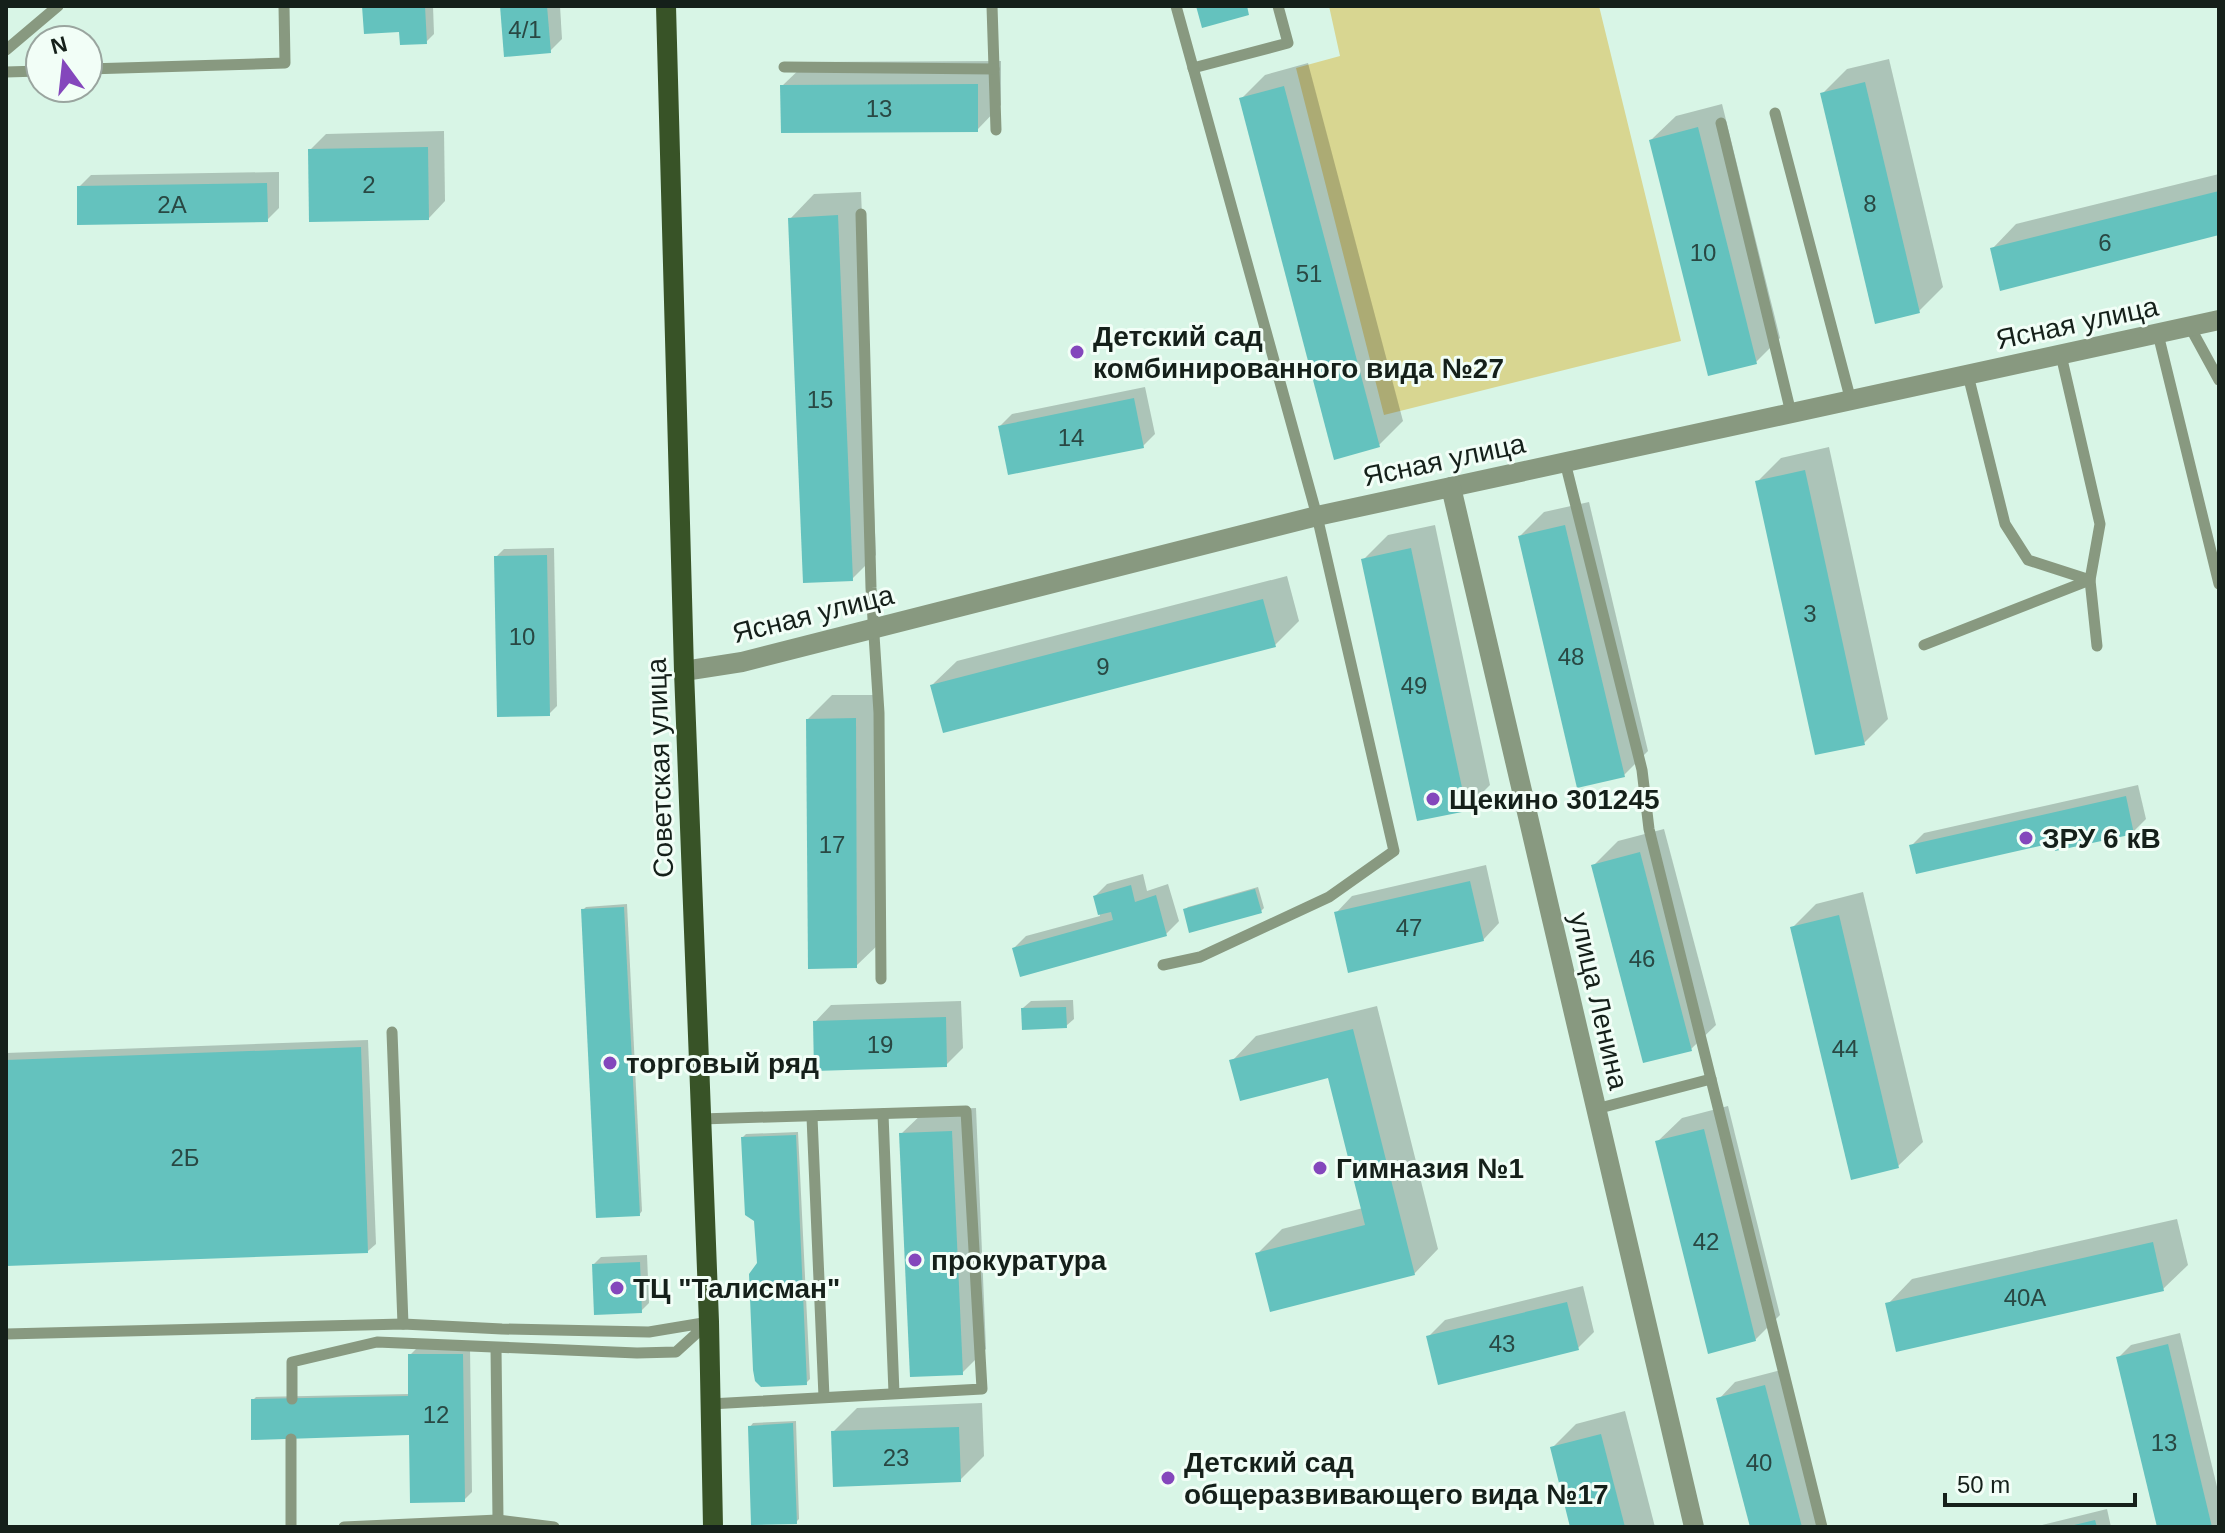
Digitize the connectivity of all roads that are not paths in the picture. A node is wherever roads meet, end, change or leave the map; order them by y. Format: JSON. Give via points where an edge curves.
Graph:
{"nodes":[{"id":1,"x":58,"y":6,"type":"edge"},
{"id":2,"x":284,"y":6,"type":"edge"},
{"id":3,"x":666,"y":6,"type":"edge"},
{"id":4,"x":992,"y":6,"type":"edge"},
{"id":5,"x":1176,"y":6,"type":"edge"},
{"id":6,"x":1278,"y":6,"type":"edge"},
{"id":7,"x":6,"y":50,"type":"edge"},
{"id":8,"x":784,"y":67,"type":"dead end"},
{"id":9,"x":1193,"y":68,"type":"junction"},
{"id":10,"x":104,"y":69,"type":"edge"},
{"id":11,"x":994,"y":69,"type":"junction"},
{"id":12,"x":1775,"y":113,"type":"dead end"},
{"id":13,"x":1721,"y":123,"type":"dead end"},
{"id":14,"x":996,"y":130,"type":"dead end"},
{"id":15,"x":861,"y":214,"type":"dead end"},
{"id":16,"x":2219,"y":320,"type":"edge"},
{"id":17,"x":2190,"y":327,"type":"junction"},
{"id":18,"x":2158,"y":334,"type":"junction"},
{"id":19,"x":2061,"y":355,"type":"junction"},
{"id":20,"x":1968,"y":375,"type":"junction"},
{"id":21,"x":2219,"y":380,"type":"edge"},
{"id":22,"x":1851,"y":401,"type":"junction"},
{"id":23,"x":1791,"y":413,"type":"junction"},
{"id":24,"x":1565,"y":462,"type":"junction"},
{"id":25,"x":1451,"y":487,"type":"junction"},
{"id":26,"x":1317,"y":516,"type":"junction"},
{"id":27,"x":2090,"y":580,"type":"junction"},
{"id":28,"x":2219,"y":584,"type":"edge"},
{"id":29,"x":875,"y":627,"type":"junction"},
{"id":30,"x":1924,"y":645,"type":"dead end"},
{"id":31,"x":2097,"y":646,"type":"dead end"},
{"id":32,"x":684,"y":671,"type":"junction"},
{"id":33,"x":1163,"y":965,"type":"dead end"},
{"id":34,"x":881,"y":979,"type":"dead end"},
{"id":35,"x":392,"y":1032,"type":"dead end"},
{"id":36,"x":1711,"y":1079,"type":"junction"},
{"id":37,"x":1596,"y":1109,"type":"junction"},
{"id":38,"x":883,"y":1114,"type":"junction"},
{"id":39,"x":812,"y":1117,"type":"junction"},
{"id":40,"x":701,"y":1119,"type":"junction"},
{"id":41,"x":709,"y":1322,"type":"junction"},
{"id":42,"x":403,"y":1324,"type":"junction"},
{"id":43,"x":6,"y":1334,"type":"edge"},
{"id":44,"x":496,"y":1348,"type":"junction"},
{"id":45,"x":894,"y":1393,"type":"junction"},
{"id":46,"x":824,"y":1397,"type":"junction"},
{"id":47,"x":292,"y":1399,"type":"dead end"},
{"id":48,"x":710,"y":1404,"type":"junction"},
{"id":49,"x":291,"y":1439,"type":"dead end"},
{"id":50,"x":498,"y":1520,"type":"junction"},
{"id":51,"x":291,"y":1527,"type":"edge"},
{"id":52,"x":344,"y":1527,"type":"edge"},
{"id":53,"x":554,"y":1527,"type":"edge"},
{"id":54,"x":713,"y":1527,"type":"edge"},
{"id":55,"x":1694,"y":1527,"type":"edge"},
{"id":56,"x":1822,"y":1527,"type":"edge"}],
"edges":[{"from":1,"to":7,"type":"lane"},
{"from":2,"to":10,"type":"lane","via":[[285,63]]},
{"from":3,"to":32,"type":"main road","name":"Советская улица"},
{"from":4,"to":11,"type":"lane"},
{"from":5,"to":9,"type":"lane"},
{"from":6,"to":9,"type":"lane","via":[[1288,43]]},
{"from":8,"to":11,"type":"lane"},
{"from":9,"to":26,"type":"lane"},
{"from":11,"to":14,"type":"lane"},
{"from":12,"to":22,"type":"lane"},
{"from":13,"to":23,"type":"lane"},
{"from":15,"to":29,"type":"lane"},
{"from":16,"to":17,"type":"street","name":"Ясная улица"},
{"from":17,"to":18,"type":"street","name":"Ясная улица"},
{"from":17,"to":21,"type":"lane"},
{"from":18,"to":19,"type":"street","name":"Ясная улица"},
{"from":18,"to":28,"type":"lane"},
{"from":19,"to":20,"type":"street","name":"Ясная улица"},
{"from":19,"to":27,"type":"lane","via":[[2100,524]]},
{"from":20,"to":22,"type":"street","name":"Ясная улица"},
{"from":20,"to":27,"type":"lane","via":[[2005,524],[2028,560]]},
{"from":22,"to":23,"type":"street","name":"Ясная улица"},
{"from":23,"to":24,"type":"street","name":"Ясная улица"},
{"from":24,"to":25,"type":"street","name":"Ясная улица"},
{"from":24,"to":36,"type":"lane","via":[[1642,770],[1649,829]]},
{"from":25,"to":26,"type":"street","name":"Ясная улица"},
{"from":25,"to":37,"type":"street","name":"улица Ленина"},
{"from":26,"to":29,"type":"street","name":"Ясная улица"},
{"from":26,"to":33,"type":"lane","via":[[1394,851],[1329,897],[1200,957]]},
{"from":27,"to":30,"type":"lane"},
{"from":27,"to":31,"type":"lane"},
{"from":29,"to":32,"type":"street","name":"Ясная улица","via":[[742,662]]},
{"from":29,"to":34,"type":"lane"},
{"from":32,"to":40,"type":"main road","name":"Советская улица"},
{"from":35,"to":42,"type":"lane"},
{"from":36,"to":37,"type":"lane"},
{"from":36,"to":56,"type":"lane"},
{"from":37,"to":55,"type":"street","name":"улица Ленина"},
{"from":38,"to":39,"type":"lane"},
{"from":38,"to":45,"type":"lane"},
{"from":38,"to":45,"type":"lane","via":[[966,1111],[982,1389]]},
{"from":39,"to":40,"type":"lane"},
{"from":39,"to":46,"type":"lane"},
{"from":40,"to":41,"type":"main road","name":"Советская улица"},
{"from":41,"to":42,"type":"lane","via":[[649,1332]]},
{"from":41,"to":44,"type":"lane","via":[[676,1352]]},
{"from":41,"to":48,"type":"main road","name":"Советская улица"},
{"from":42,"to":43,"type":"lane"},
{"from":44,"to":47,"type":"lane","via":[[377,1342],[292,1362]]},
{"from":44,"to":50,"type":"lane"},
{"from":45,"to":46,"type":"lane"},
{"from":46,"to":48,"type":"lane"},
{"from":48,"to":54,"type":"main road","name":"Советская улица"},
{"from":49,"to":51,"type":"lane"},
{"from":50,"to":52,"type":"lane"},
{"from":50,"to":53,"type":"lane"}]}
